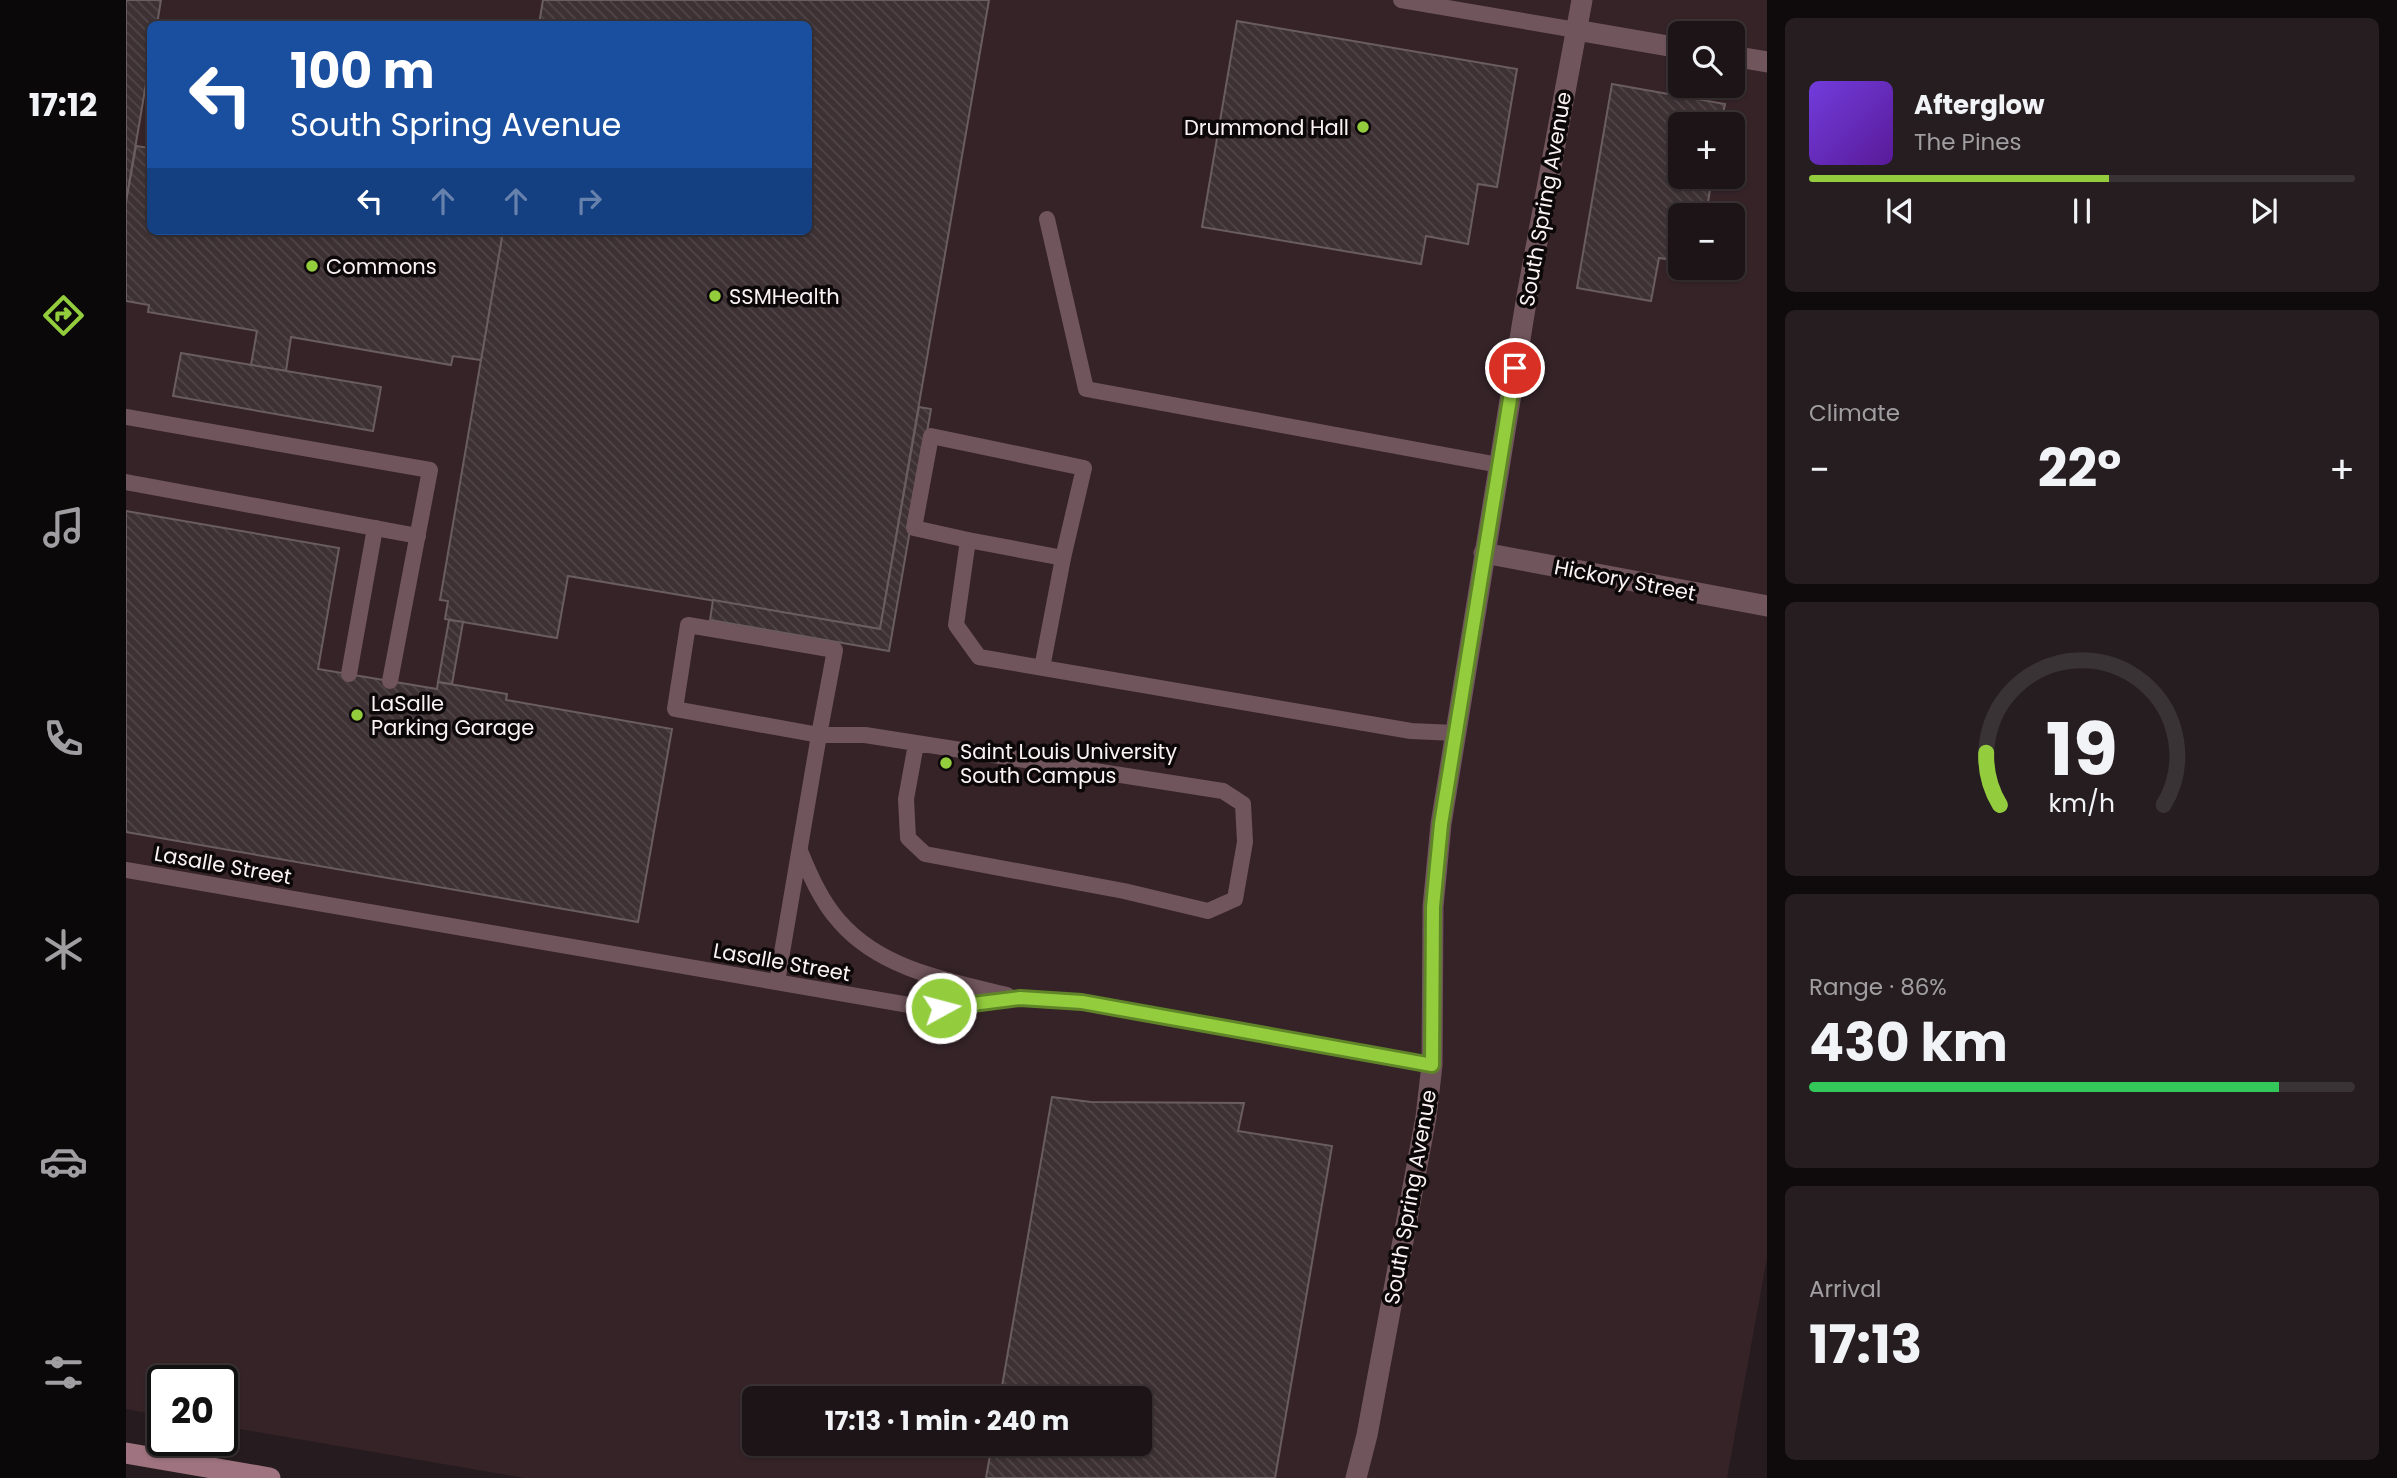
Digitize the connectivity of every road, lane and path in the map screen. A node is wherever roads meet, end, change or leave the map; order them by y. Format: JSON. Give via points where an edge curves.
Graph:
{"nodes":[{"id":1,"x":1401,"y":0,"type":"edge"},
{"id":2,"x":1582,"y":0,"type":"edge"},
{"id":3,"x":1576,"y":30,"type":"junction"},
{"id":4,"x":1668,"y":46,"type":"edge"},
{"id":5,"x":1745,"y":58,"type":"edge"},
{"id":6,"x":1767,"y":62,"type":"edge"},
{"id":7,"x":1047,"y":219,"type":"dead end"},
{"id":8,"x":126,"y":416,"type":"edge"},
{"id":9,"x":1499,"y":465,"type":"junction"},
{"id":10,"x":126,"y":482,"type":"edge"},
{"id":11,"x":375,"y":528,"type":"junction"},
{"id":12,"x":418,"y":536,"type":"junction"},
{"id":13,"x":968,"y":540,"type":"junction"},
{"id":14,"x":1484,"y":553,"type":"junction"},
{"id":15,"x":1063,"y":558,"type":"junction"},
{"id":16,"x":1767,"y":607,"type":"edge"},
{"id":17,"x":1042,"y":668,"type":"junction"},
{"id":18,"x":349,"y":674,"type":"dead end"},
{"id":19,"x":390,"y":681,"type":"dead end"},
{"id":20,"x":1455,"y":733,"type":"junction"},
{"id":21,"x":819,"y":736,"type":"junction"},
{"id":22,"x":916,"y":744,"type":"junction"},
{"id":23,"x":799,"y":850,"type":"junction"},
{"id":24,"x":126,"y":870,"type":"edge"},
{"id":25,"x":777,"y":982,"type":"junction"},
{"id":26,"x":1020,"y":998,"type":"junction"},
{"id":27,"x":1432,"y":1065,"type":"junction"},
{"id":28,"x":126,"y":1453,"type":"edge"},
{"id":29,"x":270,"y":1478,"type":"edge"},
{"id":30,"x":1356,"y":1478,"type":"edge"}],
"edges":[{"from":1,"to":3,"type":"lane"},
{"from":2,"to":3,"type":"street","name":"South Spring Avenue"},
{"from":3,"to":4,"type":"street"},
{"from":3,"to":9,"type":"street","name":"South Spring Avenue"},
{"from":5,"to":6,"type":"street"},
{"from":7,"to":9,"type":"lane","via":[[1086,389]]},
{"from":8,"to":12,"type":"lane","via":[[430,470]]},
{"from":9,"to":14,"type":"street","name":"South Spring Avenue"},
{"from":10,"to":11,"type":"lane"},
{"from":11,"to":12,"type":"lane"},
{"from":11,"to":18,"type":"lane"},
{"from":12,"to":19,"type":"lane"},
{"from":13,"to":15,"type":"lane"},
{"from":13,"to":15,"type":"lane","via":[[914,528],[931,436],[1084,468]]},
{"from":13,"to":17,"type":"lane","via":[[957,625],[979,657]]},
{"from":14,"to":16,"type":"street","name":"Hickory Street"},
{"from":14,"to":20,"type":"street","name":"South Spring Avenue"},
{"from":15,"to":17,"type":"lane"},
{"from":17,"to":20,"type":"lane","via":[[1411,731]]},
{"from":20,"to":27,"type":"street","name":"South Spring Avenue","via":[[1433,907]]},
{"from":21,"to":21,"type":"lane","via":[[835,650],[688,625],[675,709]]},
{"from":21,"to":22,"type":"lane","via":[[865,735]]},
{"from":21,"to":23,"type":"lane"},
{"from":22,"to":22,"type":"lane","via":[[1223,792],[1243,804],[1245,842],[1235,899],[1208,911],[925,854],[908,838],[906,799]]},
{"from":23,"to":25,"type":"lane"},
{"from":23,"to":26,"type":"lane","via":[[838,920],[872,950],[927,974]]},
{"from":24,"to":25,"type":"lane","name":"Lasalle Street"},
{"from":25,"to":26,"type":"lane","name":"Lasalle Street","via":[[941,1008]]},
{"from":26,"to":27,"type":"lane","name":"Lasalle Street","via":[[1082,1002]]},
{"from":27,"to":30,"type":"street","name":"South Spring Avenue","via":[[1416,1177]]},
{"from":28,"to":29,"type":"main road"}]}
